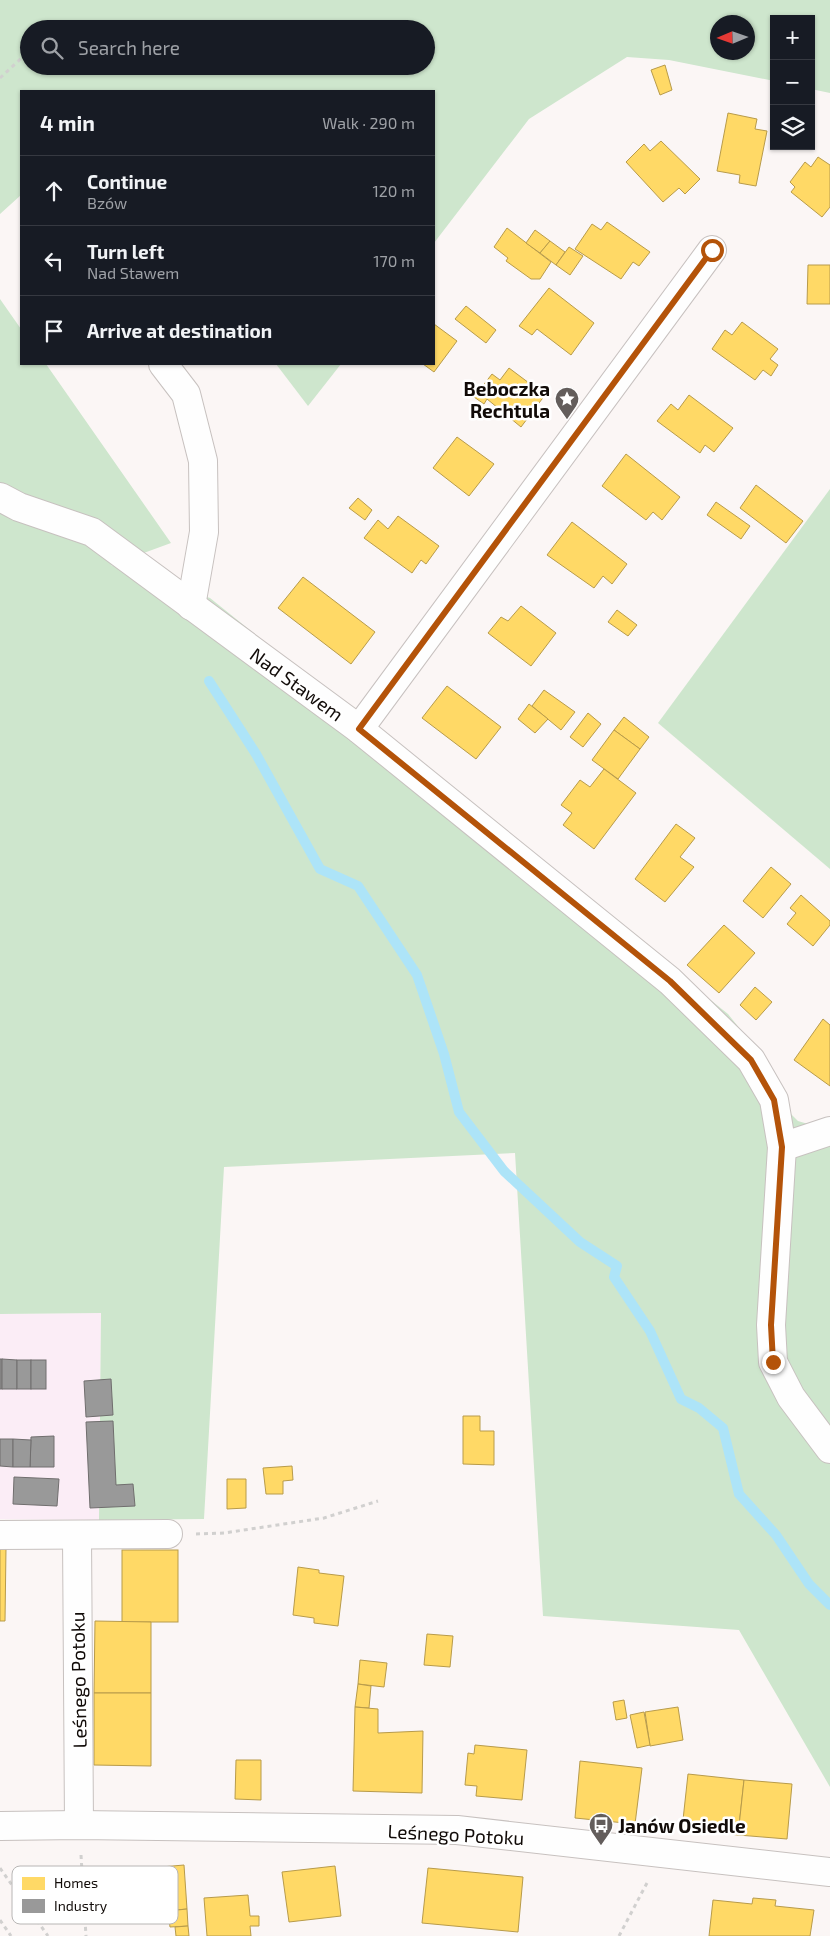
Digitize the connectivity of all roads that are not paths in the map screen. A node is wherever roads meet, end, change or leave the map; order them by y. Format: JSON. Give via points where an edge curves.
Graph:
{"nodes":[{"id":1,"x":712,"y":250,"type":"dead end"},
{"id":2,"x":164,"y":365,"type":"edge"},
{"id":3,"x":0,"y":497,"type":"edge"},
{"id":4,"x":191,"y":606,"type":"junction"},
{"id":5,"x":359,"y":729,"type":"junction"},
{"id":6,"x":830,"y":1131,"type":"edge"},
{"id":7,"x":782,"y":1147,"type":"junction"},
{"id":8,"x":830,"y":1449,"type":"edge"},
{"id":9,"x":168,"y":1534,"type":"road end"},
{"id":10,"x":0,"y":1535,"type":"edge"},
{"id":11,"x":77,"y":1536,"type":"junction"},
{"id":12,"x":79,"y":1825,"type":"junction"},
{"id":13,"x":0,"y":1826,"type":"edge"},
{"id":14,"x":830,"y":1872,"type":"edge"}],
"edges":[{"from":1,"to":5,"type":"street"},
{"from":2,"to":4,"type":"street","via":[[186,394],[202,461],[204,532]]},
{"from":3,"to":4,"type":"street","name":"Nad Stawem","via":[[19,507],[92,532]]},
{"from":4,"to":5,"type":"street","name":"Nad Stawem"},
{"from":5,"to":7,"type":"street","name":"Nad Stawem","via":[[670,981],[751,1060],[774,1100]]},
{"from":6,"to":7,"type":"street"},
{"from":7,"to":8,"type":"street","name":"Nad Stawem","via":[[771,1325],[773,1362],[791,1397]]},
{"from":9,"to":11,"type":"street"},
{"from":10,"to":11,"type":"street"},
{"from":11,"to":12,"type":"street","name":"Leśnego Potoku"},
{"from":12,"to":13,"type":"street","name":"Leśnego Potoku"},
{"from":12,"to":14,"type":"street","name":"Leśnego Potoku","via":[[457,1830]]}]}
